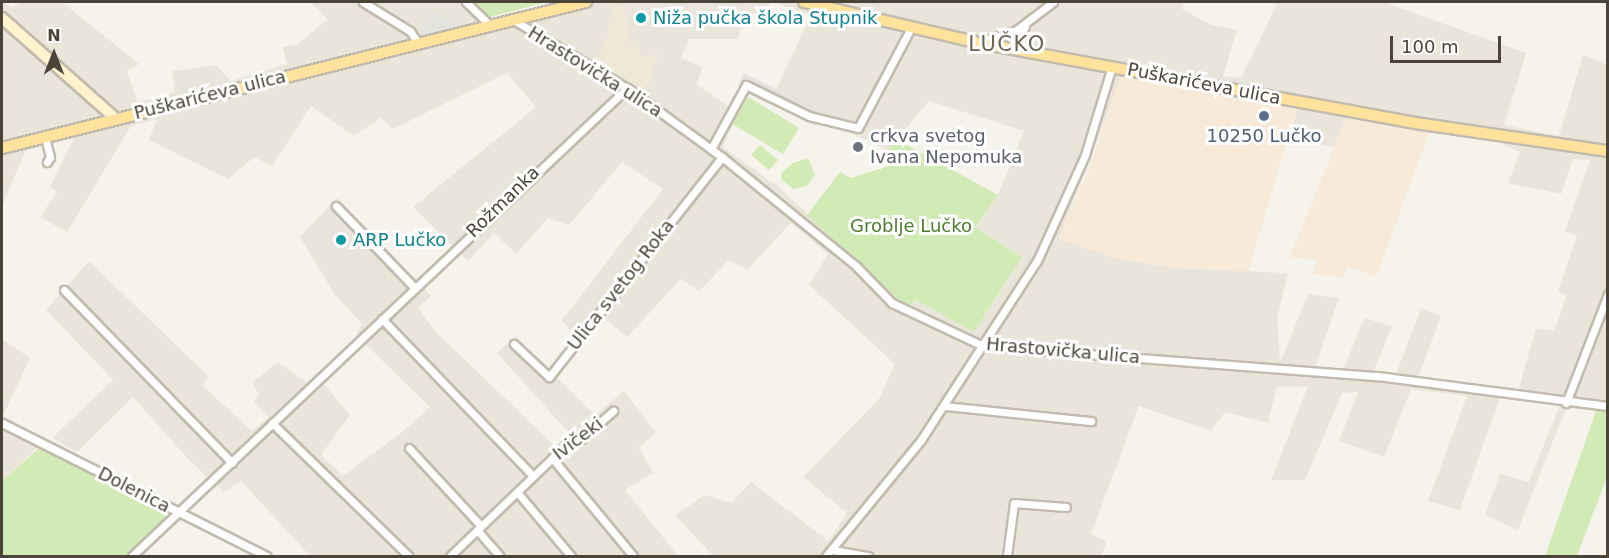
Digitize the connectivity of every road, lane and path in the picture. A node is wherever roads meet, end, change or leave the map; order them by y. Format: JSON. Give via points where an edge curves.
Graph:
{"nodes":[{"id":1,"x":363,"y":2,"type":"edge"},
{"id":2,"x":466,"y":2,"type":"edge"},
{"id":3,"x":586,"y":2,"type":"edge"},
{"id":4,"x":804,"y":2,"type":"edge"},
{"id":5,"x":1053,"y":2,"type":"edge"},
{"id":6,"x":2,"y":18,"type":"edge"},
{"id":7,"x":513,"y":20,"type":"junction"},
{"id":8,"x":1026,"y":24,"type":"junction"},
{"id":9,"x":490,"y":25,"type":"junction"},
{"id":10,"x":911,"y":28,"type":"junction"},
{"id":11,"x":974,"y":42,"type":"junction"},
{"id":12,"x":418,"y":43,"type":"junction"},
{"id":13,"x":1024,"y":50,"type":"junction"},
{"id":14,"x":1112,"y":66,"type":"junction"},
{"id":15,"x":627,"y":88,"type":"junction"},
{"id":16,"x":116,"y":119,"type":"junction"},
{"id":17,"x":45,"y":136,"type":"junction"},
{"id":18,"x":2,"y":148,"type":"edge"},
{"id":19,"x":711,"y":149,"type":"junction"},
{"id":20,"x":1608,"y":151,"type":"edge"},
{"id":21,"x":722,"y":157,"type":"junction"},
{"id":22,"x":46,"y":162,"type":"dead end"},
{"id":23,"x":336,"y":206,"type":"dead end"},
{"id":24,"x":414,"y":287,"type":"junction"},
{"id":25,"x":64,"y":290,"type":"dead end"},
{"id":26,"x":1608,"y":294,"type":"edge"},
{"id":27,"x":382,"y":319,"type":"junction"},
{"id":28,"x":514,"y":344,"type":"dead end"},
{"id":29,"x":983,"y":346,"type":"junction"},
{"id":30,"x":1566,"y":403,"type":"junction"},
{"id":31,"x":945,"y":406,"type":"junction"},
{"id":32,"x":1608,"y":406,"type":"edge"},
{"id":33,"x":613,"y":411,"type":"dead end"},
{"id":34,"x":1092,"y":421,"type":"dead end"},
{"id":35,"x":2,"y":423,"type":"edge"},
{"id":36,"x":272,"y":423,"type":"junction"},
{"id":37,"x":409,"y":448,"type":"dead end"},
{"id":38,"x":552,"y":458,"type":"junction"},
{"id":39,"x":232,"y":463,"type":"junction"},
{"id":40,"x":533,"y":476,"type":"junction"},
{"id":41,"x":517,"y":492,"type":"junction"},
{"id":42,"x":1066,"y":507,"type":"dead end"},
{"id":43,"x":178,"y":512,"type":"junction"},
{"id":44,"x":479,"y":528,"type":"junction"},
{"id":45,"x":833,"y":550,"type":"junction"},
{"id":46,"x":132,"y":556,"type":"edge"},
{"id":47,"x":266,"y":556,"type":"edge"},
{"id":48,"x":409,"y":556,"type":"edge"},
{"id":49,"x":450,"y":556,"type":"edge"},
{"id":50,"x":500,"y":556,"type":"edge"},
{"id":51,"x":571,"y":556,"type":"edge"},
{"id":52,"x":633,"y":556,"type":"edge"},
{"id":53,"x":826,"y":556,"type":"edge"},
{"id":54,"x":868,"y":556,"type":"edge"},
{"id":55,"x":1007,"y":556,"type":"edge"}],
"edges":[{"from":1,"to":12,"type":"street","via":[[410,32]]},
{"from":2,"to":9,"type":"street"},
{"from":3,"to":7,"type":"main road","name":"Puškarićeva ulica"},
{"from":4,"to":10,"type":"main road","name":"Puškarićeva ulica"},
{"from":5,"to":8,"type":"street"},
{"from":6,"to":16,"type":"main road"},
{"from":7,"to":9,"type":"main road","name":"Puškarićeva ulica"},
{"from":7,"to":15,"type":"street","name":"Hrastovička ulica"},
{"from":8,"to":11,"type":"street","via":[[1003,37]]},
{"from":8,"to":13,"type":"street","via":[[1020,38]]},
{"from":9,"to":12,"type":"main road","name":"Puškarićeva ulica"},
{"from":10,"to":11,"type":"main road","name":"Puškarićeva ulica"},
{"from":10,"to":19,"type":"street","via":[[858,128],[809,116],[746,85]]},
{"from":11,"to":13,"type":"main road","name":"Puškarićeva ulica"},
{"from":12,"to":16,"type":"main road","name":"Puškarićeva ulica"},
{"from":13,"to":14,"type":"main road","name":"Puškarićeva ulica"},
{"from":14,"to":20,"type":"main road","name":"Puškarićeva ulica","via":[[1422,124]]},
{"from":14,"to":29,"type":"street","via":[[1071,192],[1037,261]]},
{"from":15,"to":19,"type":"street","name":"Hrastovička ulica"},
{"from":15,"to":24,"type":"street","name":"Rožmanka"},
{"from":16,"to":17,"type":"main road","name":"Puškarićeva ulica"},
{"from":17,"to":18,"type":"main road","name":"Puškarićeva ulica"},
{"from":17,"to":22,"type":"street","via":[[50,157]]},
{"from":19,"to":21,"type":"street","name":"Hrastovička ulica"},
{"from":21,"to":28,"type":"street","name":"Ulica svetog Roka","via":[[549,377]]},
{"from":21,"to":29,"type":"street","name":"Hrastovička ulica","via":[[856,266],[892,303]]},
{"from":23,"to":24,"type":"street"},
{"from":24,"to":27,"type":"street","name":"Rožmanka"},
{"from":25,"to":39,"type":"street"},
{"from":26,"to":30,"type":"street"},
{"from":27,"to":36,"type":"street","name":"Rožmanka"},
{"from":27,"to":40,"type":"street"},
{"from":29,"to":30,"type":"street","name":"Hrastovička ulica","via":[[1377,376]]},
{"from":29,"to":31,"type":"street"},
{"from":30,"to":32,"type":"street","name":"Hrastovička ulica"},
{"from":31,"to":34,"type":"street"},
{"from":31,"to":45,"type":"street"},
{"from":33,"to":38,"type":"street","name":"Ivičeki"},
{"from":35,"to":43,"type":"street","name":"Dolenica"},
{"from":36,"to":39,"type":"street","name":"Rožmanka"},
{"from":36,"to":48,"type":"street"},
{"from":37,"to":44,"type":"street"},
{"from":38,"to":40,"type":"street","name":"Ivičeki"},
{"from":38,"to":52,"type":"street"},
{"from":39,"to":43,"type":"street","name":"Rožmanka"},
{"from":40,"to":41,"type":"street","name":"Ivičeki"},
{"from":41,"to":44,"type":"street","name":"Ivičeki"},
{"from":41,"to":51,"type":"street"},
{"from":42,"to":55,"type":"street","via":[[1014,503]]},
{"from":43,"to":46,"type":"street","name":"Rožmanka"},
{"from":43,"to":47,"type":"street","name":"Dolenica"},
{"from":44,"to":49,"type":"street","name":"Ivičeki"},
{"from":44,"to":50,"type":"street"},
{"from":45,"to":53,"type":"street"},
{"from":45,"to":54,"type":"street"}]}
